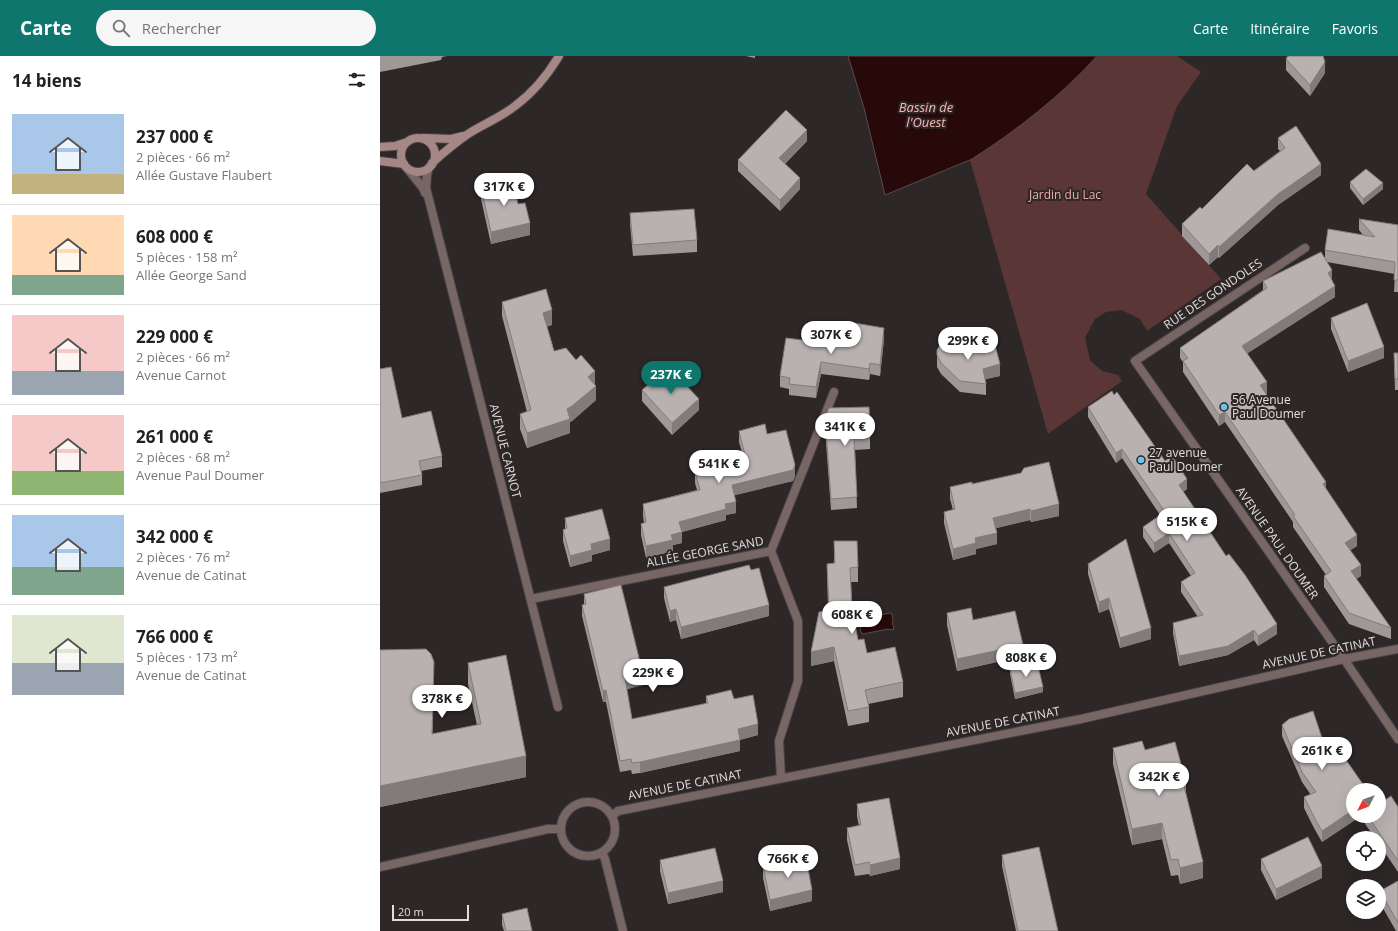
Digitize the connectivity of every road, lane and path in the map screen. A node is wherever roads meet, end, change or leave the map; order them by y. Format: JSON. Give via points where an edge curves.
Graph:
{"nodes":[{"id":1,"x":559,"y":56,"type":"edge"},
{"id":2,"x":468,"y":134,"type":"junction"},
{"id":3,"x":420,"y":138,"type":"junction"},
{"id":4,"x":408,"y":141,"type":"junction"},
{"id":5,"x":380,"y":147,"type":"edge"},
{"id":6,"x":380,"y":161,"type":"edge"},
{"id":7,"x":405,"y":165,"type":"junction"},
{"id":8,"x":431,"y":165,"type":"junction"},
{"id":9,"x":429,"y":200,"type":"junction"},
{"id":10,"x":1305,"y":248,"type":"dead end"},
{"id":11,"x":1135,"y":361,"type":"joint"},
{"id":12,"x":834,"y":392,"type":"dead end"},
{"id":13,"x":771,"y":551,"type":"junction"},
{"id":14,"x":531,"y":599,"type":"junction"},
{"id":15,"x":1398,"y":649,"type":"edge"},
{"id":16,"x":1344,"y":659,"type":"junction"},
{"id":17,"x":558,"y":707,"type":"dead end"},
{"id":18,"x":1398,"y":739,"type":"edge"},
{"id":19,"x":781,"y":778,"type":"junction"},
{"id":20,"x":612,"y":816,"type":"junction"},
{"id":21,"x":561,"y":829,"type":"junction"},
{"id":22,"x":602,"y":852,"type":"junction"},
{"id":23,"x":380,"y":867,"type":"edge"},
{"id":24,"x":623,"y":931,"type":"edge"}],
"edges":[{"from":1,"to":2,"type":"street","via":[[544,79],[525,98],[502,116]]},
{"from":2,"to":3,"type":"street","via":[[451,139]]},
{"from":2,"to":8,"type":"street"},
{"from":3,"to":4,"type":"street"},
{"from":3,"to":8,"type":"street","via":[[428,141],[433,147]]},
{"from":4,"to":5,"type":"street","via":[[395,146]]},
{"from":4,"to":7,"type":"street","via":[[401,152]]},
{"from":6,"to":7,"type":"street"},
{"from":7,"to":8,"type":"street","via":[[418,171]]},
{"from":7,"to":9,"type":"street","name":"AVENUE CARNOT"},
{"from":8,"to":9,"type":"street","name":"AVENUE CARNOT","via":[[426,188]]},
{"from":9,"to":14,"type":"street","name":"AVENUE CARNOT"},
{"from":10,"to":11,"type":"street","name":"RUE DES GONDOLES"},
{"from":11,"to":16,"type":"street","name":"AVENUE PAUL DOUMER"},
{"from":12,"to":13,"type":"street"},
{"from":13,"to":14,"type":"street","name":"ALLÉE GEORGE SAND"},
{"from":13,"to":19,"type":"street","name":"ALLÉE GEORGE SAND","via":[[798,621],[798,681],[779,741]]},
{"from":14,"to":17,"type":"street","name":"AVENUE CARNOT"},
{"from":15,"to":16,"type":"street","name":"AVENUE DE CATINAT"},
{"from":16,"to":18,"type":"street","name":"AVENUE PAUL DOUMER"},
{"from":16,"to":19,"type":"street","name":"AVENUE DE CATINAT","via":[[1081,719]]},
{"from":19,"to":20,"type":"street","name":"AVENUE DE CATINAT","via":[[618,811]]},
{"from":20,"to":21,"type":"street","via":[[605,807],[595,802],[585,802],[568,811]]},
{"from":20,"to":22,"type":"street","via":[[615,826],[614,837],[609,847]]},
{"from":21,"to":22,"type":"street","via":[[563,839],[569,848],[578,854],[589,856]]},
{"from":21,"to":23,"type":"street","via":[[548,829]]},
{"from":22,"to":24,"type":"street"}]}
